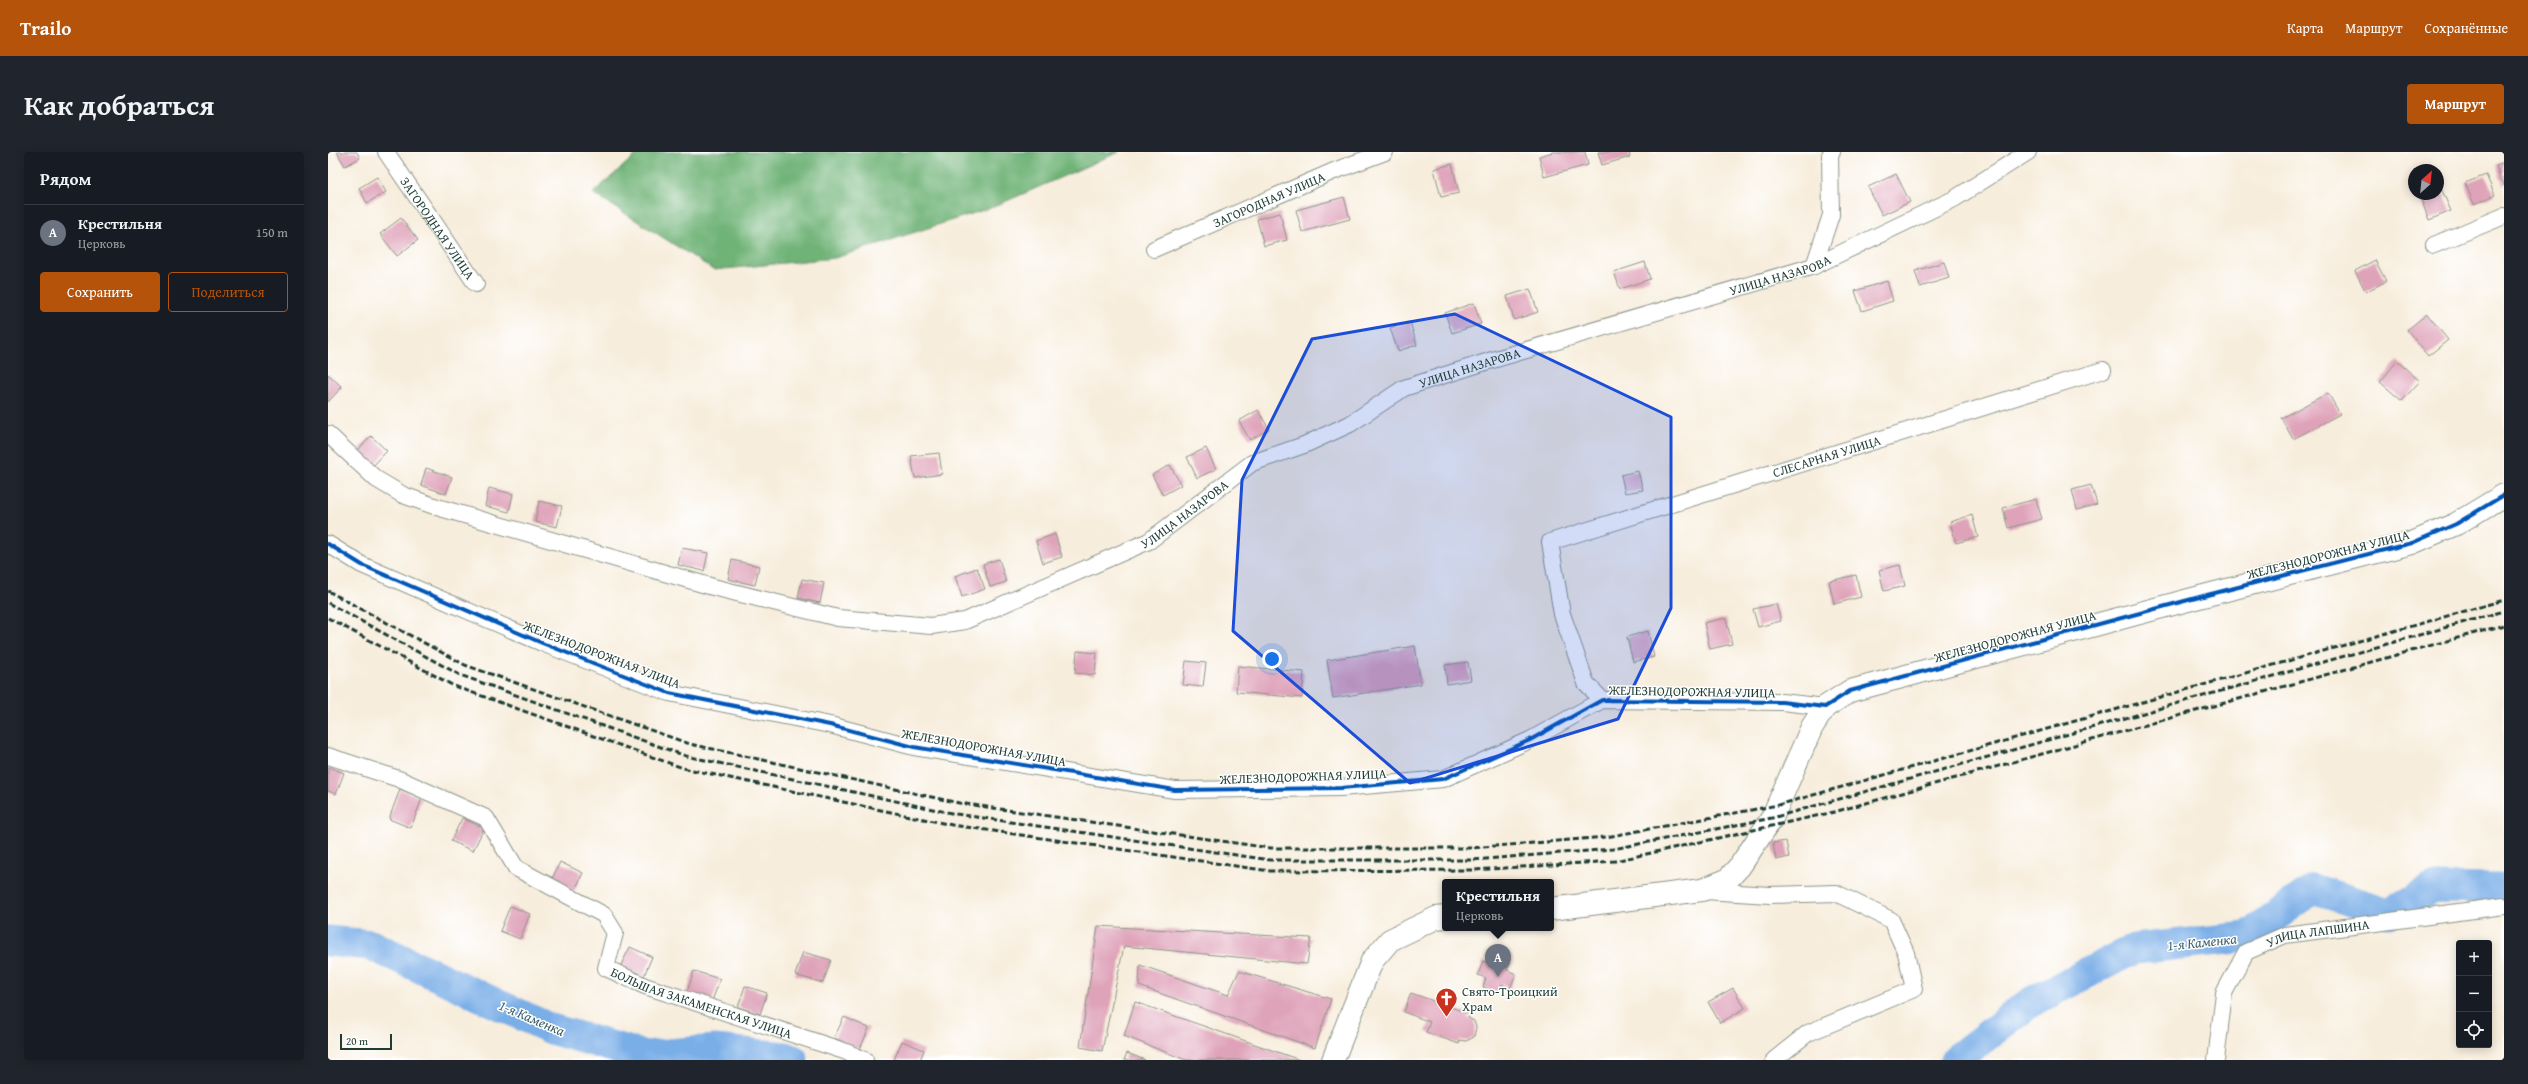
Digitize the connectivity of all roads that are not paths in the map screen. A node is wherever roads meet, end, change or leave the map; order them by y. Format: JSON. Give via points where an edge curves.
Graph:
{"nodes":[{"id":1,"x":386,"y":152,"type":"edge"},
{"id":2,"x":1385,"y":152,"type":"edge"},
{"id":3,"x":2028,"y":152,"type":"edge"},
{"id":4,"x":1830,"y":153,"type":"edge"},
{"id":5,"x":2504,"y":216,"type":"edge"},
{"id":6,"x":2434,"y":245,"type":"dead end"},
{"id":7,"x":1154,"y":250,"type":"dead end"},
{"id":8,"x":1814,"y":266,"type":"junction"},
{"id":9,"x":476,"y":284,"type":"dead end"},
{"id":10,"x":2103,"y":370,"type":"dead end"},
{"id":11,"x":328,"y":434,"type":"edge"},
{"id":12,"x":2504,"y":495,"type":"edge"},
{"id":13,"x":328,"y":544,"type":"edge"},
{"id":14,"x":1602,"y":700,"type":"junction"},
{"id":15,"x":1824,"y":707,"type":"junction"},
{"id":16,"x":328,"y":756,"type":"edge"},
{"id":17,"x":1702,"y":890,"type":"junction"},
{"id":18,"x":2504,"y":906,"type":"edge"},
{"id":19,"x":1554,"y":909,"type":"edge"},
{"id":20,"x":1442,"y":917,"type":"edge"},
{"id":21,"x":865,"y":1060,"type":"edge"},
{"id":22,"x":1333,"y":1060,"type":"edge"},
{"id":23,"x":1774,"y":1060,"type":"edge"},
{"id":24,"x":2216,"y":1060,"type":"edge"}],
"edges":[{"from":1,"to":9,"type":"street","name":"ЗАГОРОДНАЯ УЛИЦА"},
{"from":2,"to":7,"type":"street","name":"ЗАГОРОДНАЯ УЛИЦА","via":[[1334,171]]},
{"from":3,"to":8,"type":"street","name":"УЛИЦА НАЗАРОВА","via":[[1954,199]]},
{"from":4,"to":8,"type":"street","via":[[1831,215]]},
{"from":5,"to":6,"type":"street"},
{"from":8,"to":11,"type":"street","name":"УЛИЦА НАЗАРОВА","via":[[1404,388],[1350,424],[1304,445],[1252,463],[1149,541],[965,621],[931,626],[838,618],[713,586],[437,507],[403,496],[376,479]]},
{"from":10,"to":14,"type":"street","name":"СЛЕСАРНАЯ УЛИЦА","via":[[1550,542],[1562,614],[1586,683]]},
{"from":12,"to":15,"type":"street","name":"ЖЕЛЕЗНОДОРОЖНАЯ УЛИЦА","via":[[2456,524],[2412,543],[1850,691]]},
{"from":13,"to":14,"type":"street","name":"ЖЕЛЕЗНОДОРОЖНАЯ УЛИЦА","via":[[362,565],[542,643],[669,693],[830,725],[914,747],[1175,790],[1341,788],[1443,779],[1530,740]]},
{"from":14,"to":15,"type":"street","name":"ЖЕЛЕЗНОДОРОЖНАЯ УЛИЦА","via":[[1782,702]]},
{"from":15,"to":17,"type":"street","via":[[1812,727],[1772,818],[1740,866],[1727,880]]},
{"from":16,"to":21,"type":"street","name":"БОЛЬШАЯ ЗАКАМЕНСКАЯ УЛИЦА","via":[[399,780],[486,818],[516,868],[604,916],[615,934],[606,968],[645,986]]},
{"from":17,"to":19,"type":"street"},
{"from":17,"to":23,"type":"street","via":[[1770,895],[1836,893],[1891,920],[1906,953],[1914,989],[1808,1033]]},
{"from":18,"to":24,"type":"street","name":"УЛИЦА ЛАПШИНА","via":[[2285,935],[2246,952],[2224,993]]},
{"from":20,"to":22,"type":"street","via":[[1390,940],[1372,961]]}]}
